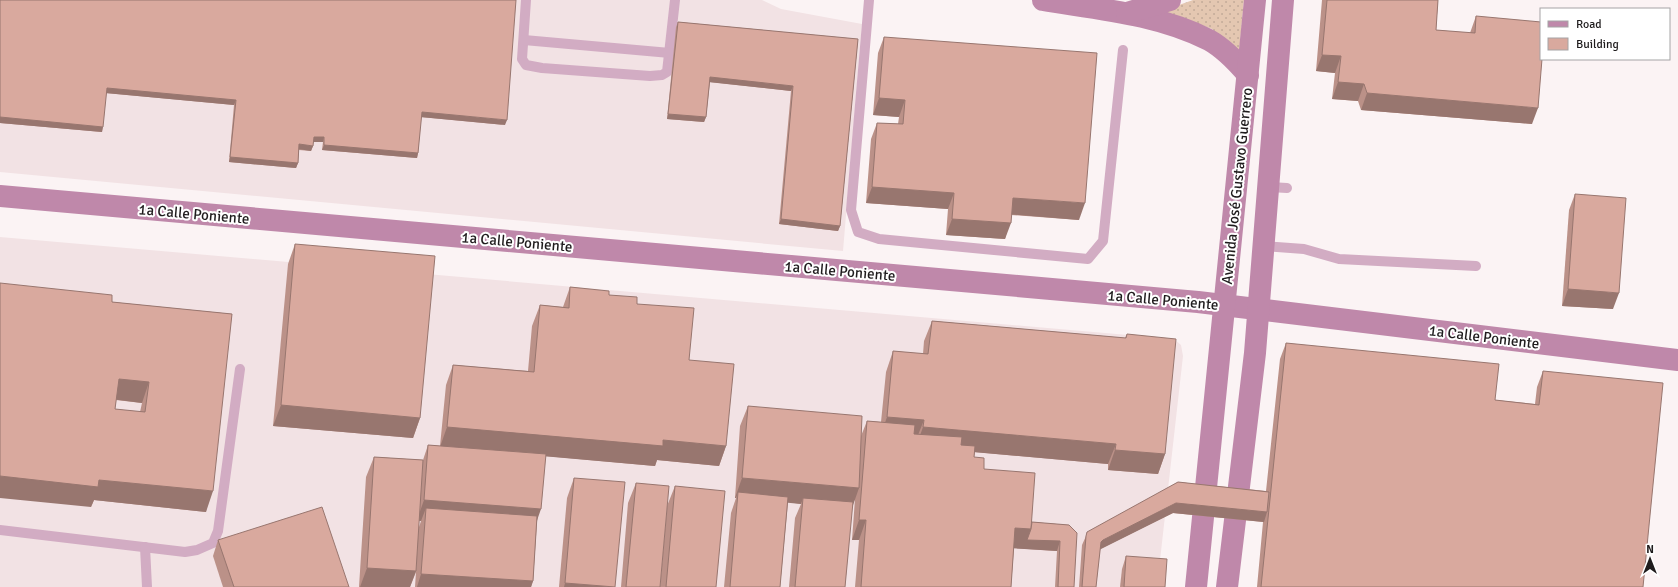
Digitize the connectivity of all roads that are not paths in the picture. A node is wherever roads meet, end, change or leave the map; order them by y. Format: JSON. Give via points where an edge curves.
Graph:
{"nodes":[{"id":1,"x":526,"y":0,"type":"edge"},
{"id":2,"x":675,"y":0,"type":"edge"},
{"id":3,"x":868,"y":0,"type":"edge"},
{"id":4,"x":1043,"y":0,"type":"edge"},
{"id":5,"x":1170,"y":0,"type":"edge"},
{"id":6,"x":1255,"y":0,"type":"edge"},
{"id":7,"x":1283,"y":0,"type":"edge"},
{"id":8,"x":1127,"y":13,"type":"junction"},
{"id":9,"x":524,"y":40,"type":"junction"},
{"id":10,"x":1123,"y":50,"type":"dead end"},
{"id":11,"x":670,"y":53,"type":"junction"},
{"id":12,"x":1248,"y":75,"type":"junction"},
{"id":13,"x":0,"y":196,"type":"edge"},
{"id":14,"x":1264,"y":246,"type":"junction"},
{"id":15,"x":1476,"y":266,"type":"dead end"},
{"id":16,"x":1224,"y":305,"type":"junction"},
{"id":17,"x":1259,"y":309,"type":"junction"},
{"id":18,"x":1678,"y":360,"type":"edge"},
{"id":19,"x":240,"y":370,"type":"dead end"},
{"id":20,"x":0,"y":530,"type":"edge"},
{"id":21,"x":145,"y":547,"type":"junction"},
{"id":22,"x":146,"y":587,"type":"edge"},
{"id":23,"x":1196,"y":587,"type":"edge"},
{"id":24,"x":1227,"y":587,"type":"edge"}],
"edges":[{"from":1,"to":9,"type":"lane"},
{"from":2,"to":11,"type":"lane"},
{"from":3,"to":10,"type":"lane","via":[[851,210],[858,232],[879,239],[1088,259],[1103,241]]},
{"from":4,"to":8,"type":"street"},
{"from":5,"to":8,"type":"street"},
{"from":6,"to":12,"type":"street","name":"Avenida José Gustavo Guerrero"},
{"from":7,"to":14,"type":"street","name":"Avenida José Gustavo Guerrero","via":[[1278,188]]},
{"from":8,"to":12,"type":"street","via":[[1171,25],[1210,41],[1230,56]]},
{"from":9,"to":11,"type":"lane"},
{"from":9,"to":11,"type":"lane","via":[[522,59],[526,65],[542,68],[662,75],[668,72]]},
{"from":12,"to":16,"type":"street","name":"Avenida José Gustavo Guerrero"},
{"from":13,"to":16,"type":"street","name":"1a Calle Poniente"},
{"from":14,"to":15,"type":"lane","via":[[1304,249],[1339,259]]},
{"from":14,"to":17,"type":"street","name":"Avenida José Gustavo Guerrero"},
{"from":16,"to":17,"type":"street","name":"1a Calle Poniente"},
{"from":16,"to":23,"type":"street","name":"Avenida José Gustavo Guerrero"},
{"from":17,"to":18,"type":"street","name":"1a Calle Poniente"},
{"from":17,"to":24,"type":"street","name":"Avenida José Gustavo Guerrero"},
{"from":19,"to":21,"type":"lane","via":[[218,531],[212,543],[185,552]]},
{"from":20,"to":21,"type":"lane"},
{"from":21,"to":22,"type":"lane"}]}
